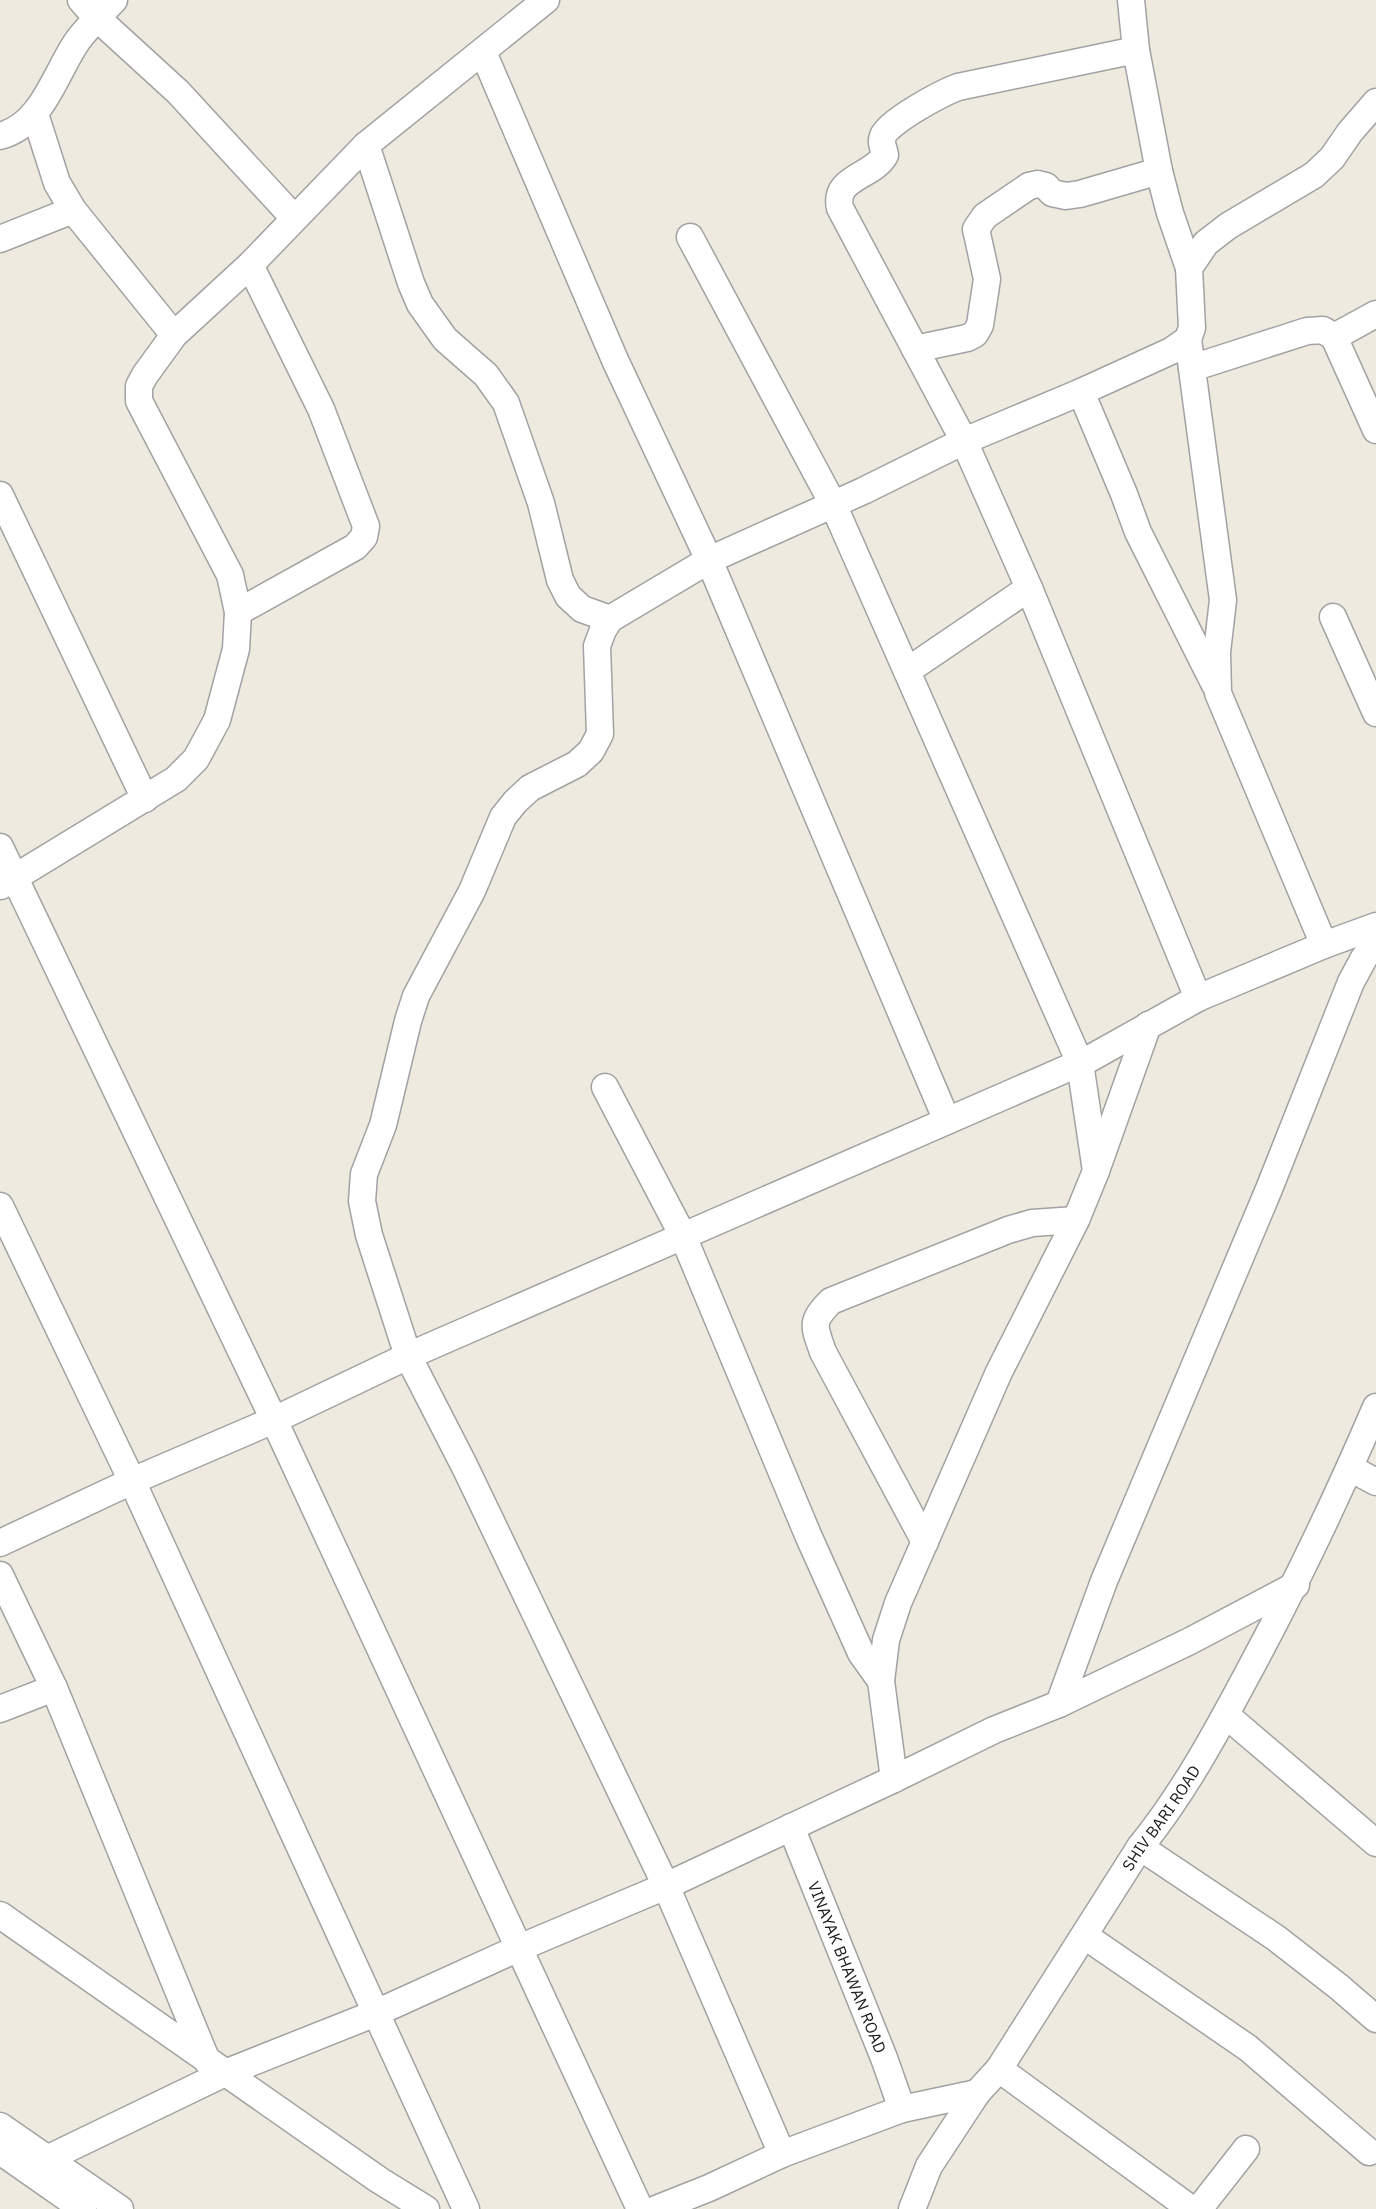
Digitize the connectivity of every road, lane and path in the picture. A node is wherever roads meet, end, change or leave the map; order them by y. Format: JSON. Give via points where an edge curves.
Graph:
{"nodes":[{"id":1,"x":1131,"y":0,"type":"edge"},
{"id":2,"x":540,"y":2,"type":"edge"},
{"id":3,"x":98,"y":6,"type":"edge"},
{"id":4,"x":1136,"y":50,"type":"junction"},
{"id":5,"x":483,"y":52,"type":"junction"},
{"id":6,"x":1376,"y":102,"type":"edge"},
{"id":7,"x":35,"y":114,"type":"junction"},
{"id":8,"x":0,"y":136,"type":"edge"},
{"id":9,"x":366,"y":145,"type":"junction"},
{"id":10,"x":1159,"y":170,"type":"junction"},
{"id":11,"x":73,"y":210,"type":"junction"},
{"id":12,"x":294,"y":218,"type":"junction"},
{"id":13,"x":690,"y":237,"type":"dead end"},
{"id":14,"x":0,"y":239,"type":"edge"},
{"id":15,"x":250,"y":266,"type":"junction"},
{"id":16,"x":1189,"y":268,"type":"junction"},
{"id":17,"x":1376,"y":314,"type":"edge"},
{"id":18,"x":174,"y":335,"type":"junction"},
{"id":19,"x":1334,"y":337,"type":"junction"},
{"id":20,"x":1188,"y":339,"type":"junction"},
{"id":21,"x":915,"y":349,"type":"junction"},
{"id":22,"x":1192,"y":368,"type":"junction"},
{"id":23,"x":1081,"y":392,"type":"junction"},
{"id":24,"x":1376,"y":430,"type":"edge"},
{"id":25,"x":964,"y":441,"type":"junction"},
{"id":26,"x":0,"y":495,"type":"edge"},
{"id":27,"x":834,"y":504,"type":"junction"},
{"id":28,"x":708,"y":560,"type":"junction"},
{"id":29,"x":1029,"y":588,"type":"junction"},
{"id":30,"x":238,"y":612,"type":"junction"},
{"id":31,"x":1333,"y":617,"type":"dead end"},
{"id":32,"x":610,"y":619,"type":"junction"},
{"id":33,"x":907,"y":671,"type":"junction"},
{"id":34,"x":1218,"y":693,"type":"junction"},
{"id":35,"x":1376,"y":713,"type":"edge"},
{"id":36,"x":145,"y":799,"type":"junction"},
{"id":37,"x":0,"y":847,"type":"edge"},
{"id":38,"x":7,"y":882,"type":"edge"},
{"id":39,"x":1376,"y":926,"type":"edge"},
{"id":40,"x":1376,"y":942,"type":"edge"},
{"id":41,"x":1324,"y":945,"type":"junction"},
{"id":42,"x":1198,"y":998,"type":"junction"},
{"id":43,"x":1148,"y":1025,"type":"junction"},
{"id":44,"x":1080,"y":1063,"type":"junction"},
{"id":45,"x":605,"y":1087,"type":"dead end"},
{"id":46,"x":947,"y":1121,"type":"junction"},
{"id":47,"x":1096,"y":1171,"type":"junction"},
{"id":48,"x":0,"y":1206,"type":"edge"},
{"id":49,"x":1076,"y":1220,"type":"junction"},
{"id":50,"x":682,"y":1236,"type":"junction"},
{"id":51,"x":408,"y":1356,"type":"junction"},
{"id":52,"x":1376,"y":1407,"type":"edge"},
{"id":53,"x":274,"y":1420,"type":"junction"},
{"id":54,"x":1350,"y":1468,"type":"junction"},
{"id":55,"x":132,"y":1481,"type":"junction"},
{"id":56,"x":1376,"y":1482,"type":"edge"},
{"id":57,"x":925,"y":1542,"type":"junction"},
{"id":58,"x":0,"y":1543,"type":"edge"},
{"id":59,"x":0,"y":1575,"type":"edge"},
{"id":60,"x":1296,"y":1585,"type":"junction"},
{"id":61,"x":881,"y":1681,"type":"junction"},
{"id":62,"x":54,"y":1688,"type":"junction"},
{"id":63,"x":1059,"y":1704,"type":"junction"},
{"id":64,"x":0,"y":1709,"type":"edge"},
{"id":65,"x":1226,"y":1715,"type":"junction"},
{"id":66,"x":894,"y":1779,"type":"junction"},
{"id":67,"x":790,"y":1826,"type":"junction"},
{"id":68,"x":1376,"y":1843,"type":"edge"},
{"id":69,"x":1140,"y":1847,"type":"junction"},
{"id":70,"x":666,"y":1886,"type":"junction"},
{"id":71,"x":0,"y":1915,"type":"edge"},
{"id":72,"x":1085,"y":1936,"type":"junction"},
{"id":73,"x":519,"y":1948,"type":"junction"},
{"id":74,"x":376,"y":2013,"type":"junction"},
{"id":75,"x":1376,"y":2019,"type":"edge"},
{"id":76,"x":216,"y":2067,"type":"junction"},
{"id":77,"x":999,"y":2070,"type":"junction"},
{"id":78,"x":977,"y":2093,"type":"junction"},
{"id":79,"x":902,"y":2109,"type":"junction"},
{"id":80,"x":0,"y":2126,"type":"edge"},
{"id":81,"x":1246,"y":2149,"type":"dead end"},
{"id":82,"x":0,"y":2151,"type":"edge"},
{"id":83,"x":1369,"y":2152,"type":"dead end"},
{"id":84,"x":782,"y":2154,"type":"junction"},
{"id":85,"x":38,"y":2164,"type":"junction"},
{"id":86,"x":707,"y":2198,"type":"edge"},
{"id":87,"x":83,"y":2209,"type":"edge"},
{"id":88,"x":120,"y":2209,"type":"edge"},
{"id":89,"x":426,"y":2209,"type":"edge"},
{"id":90,"x":466,"y":2209,"type":"edge"},
{"id":91,"x":640,"y":2209,"type":"edge"},
{"id":92,"x":656,"y":2209,"type":"edge"},
{"id":93,"x":912,"y":2209,"type":"edge"},
{"id":94,"x":1191,"y":2209,"type":"edge"},
{"id":95,"x":1199,"y":2209,"type":"edge"}],
"edges":[{"from":1,"to":4,"type":"street"},
{"from":2,"to":5,"type":"street"},
{"from":3,"to":7,"type":"street"},
{"from":3,"to":12,"type":"street"},
{"from":4,"to":10,"type":"street"},
{"from":4,"to":21,"type":"street","via":[[944,92],[886,130],[881,142],[884,155],[881,162],[841,190],[840,208]]},
{"from":5,"to":9,"type":"street"},
{"from":5,"to":28,"type":"street","via":[[615,360]]},
{"from":6,"to":16,"type":"street","via":[[1332,158],[1314,175],[1228,226],[1206,243]]},
{"from":7,"to":8,"type":"street","via":[[9,134]]},
{"from":7,"to":11,"type":"street","via":[[57,183]]},
{"from":9,"to":12,"type":"street"},
{"from":9,"to":32,"type":"street","via":[[420,304],[445,339],[486,375],[506,403],[541,503],[556,566],[568,596],[582,608]]},
{"from":10,"to":16,"type":"street"},
{"from":10,"to":21,"type":"street","via":[[1066,196],[1052,193],[1046,186],[1029,186],[985,216],[976,229],[987,279],[980,325],[967,338]]},
{"from":11,"to":14,"type":"street"},
{"from":11,"to":18,"type":"street"},
{"from":12,"to":15,"type":"street"},
{"from":13,"to":27,"type":"street"},
{"from":15,"to":18,"type":"street"},
{"from":15,"to":30,"type":"street","via":[[321,409],[366,526],[364,537],[355,547]]},
{"from":16,"to":20,"type":"street","via":[[1192,328]]},
{"from":17,"to":19,"type":"street"},
{"from":18,"to":30,"type":"street","via":[[142,380],[139,401],[230,575]]},
{"from":19,"to":22,"type":"street","via":[[1323,330],[1308,331]]},
{"from":19,"to":24,"type":"street"},
{"from":20,"to":22,"type":"street"},
{"from":20,"to":23,"type":"street","via":[[1159,357]]},
{"from":21,"to":25,"type":"street"},
{"from":22,"to":34,"type":"street","via":[[1223,600]]},
{"from":23,"to":25,"type":"street"},
{"from":23,"to":34,"type":"street","via":[[1138,532]]},
{"from":25,"to":27,"type":"street"},
{"from":25,"to":29,"type":"street"},
{"from":26,"to":36,"type":"street"},
{"from":27,"to":28,"type":"street"},
{"from":27,"to":33,"type":"street"},
{"from":28,"to":32,"type":"street"},
{"from":28,"to":46,"type":"street"},
{"from":29,"to":33,"type":"street"},
{"from":29,"to":42,"type":"street"},
{"from":30,"to":36,"type":"street","via":[[236,649],[218,720],[209,739],[196,759],[176,779]]},
{"from":31,"to":35,"type":"street"},
{"from":32,"to":51,"type":"street","via":[[597,646],[600,734],[591,751],[577,764],[530,788],[503,817],[472,890],[416,996],[383,1125],[364,1174],[362,1201],[369,1235]]},
{"from":33,"to":44,"type":"street"},
{"from":34,"to":41,"type":"street"},
{"from":36,"to":38,"type":"street"},
{"from":37,"to":38,"type":"street"},
{"from":38,"to":53,"type":"street"},
{"from":39,"to":41,"type":"street"},
{"from":40,"to":63,"type":"street","via":[[1351,982],[1269,1189],[1104,1581]]},
{"from":41,"to":42,"type":"street"},
{"from":42,"to":43,"type":"street"},
{"from":43,"to":44,"type":"street"},
{"from":43,"to":47,"type":"street"},
{"from":44,"to":46,"type":"street"},
{"from":44,"to":47,"type":"street"},
{"from":45,"to":50,"type":"street"},
{"from":46,"to":50,"type":"street"},
{"from":47,"to":49,"type":"street"},
{"from":48,"to":55,"type":"street"},
{"from":49,"to":57,"type":"street","via":[[999,1372]]},
{"from":49,"to":57,"type":"street","via":[[1032,1223],[1008,1230],[832,1301],[819,1314],[815,1329],[823,1352]]},
{"from":50,"to":51,"type":"street"},
{"from":50,"to":61,"type":"street","via":[[808,1535],[861,1653]]},
{"from":51,"to":53,"type":"street"},
{"from":51,"to":70,"type":"street"},
{"from":52,"to":54,"type":"street","name":"SHIV BARI ROAD"},
{"from":53,"to":55,"type":"street"},
{"from":53,"to":73,"type":"street"},
{"from":54,"to":56,"type":"street"},
{"from":54,"to":60,"type":"street","name":"SHIV BARI ROAD"},
{"from":55,"to":58,"type":"street"},
{"from":55,"to":74,"type":"street"},
{"from":57,"to":61,"type":"street","via":[[898,1603],[886,1640]]},
{"from":59,"to":62,"type":"street"},
{"from":60,"to":63,"type":"street"},
{"from":60,"to":65,"type":"street","name":"SHIV BARI ROAD"},
{"from":61,"to":66,"type":"street"},
{"from":62,"to":64,"type":"street"},
{"from":62,"to":76,"type":"street"},
{"from":63,"to":66,"type":"street","via":[[994,1730]]},
{"from":65,"to":68,"type":"street"},
{"from":65,"to":69,"type":"street","name":"SHIV BARI ROAD","via":[[1166,1815]]},
{"from":66,"to":67,"type":"street"},
{"from":67,"to":70,"type":"street"},
{"from":67,"to":79,"type":"street","name":"VINAYAK BHAWAN ROAD"},
{"from":69,"to":72,"type":"street","name":"SHIV BARI ROAD"},
{"from":69,"to":75,"type":"street","via":[[1276,1938]]},
{"from":70,"to":73,"type":"street"},
{"from":70,"to":84,"type":"street"},
{"from":71,"to":76,"type":"street"},
{"from":72,"to":77,"type":"street","name":"SHIV BARI ROAD"},
{"from":72,"to":83,"type":"street","via":[[1248,2048]]},
{"from":73,"to":74,"type":"street"},
{"from":73,"to":91,"type":"street"},
{"from":74,"to":76,"type":"street"},
{"from":74,"to":90,"type":"street"},
{"from":76,"to":85,"type":"street"},
{"from":76,"to":89,"type":"street"},
{"from":77,"to":78,"type":"street","name":"SHIV BARI ROAD"},
{"from":77,"to":94,"type":"street"},
{"from":78,"to":79,"type":"street"},
{"from":78,"to":93,"type":"street","name":"SHIV BARI ROAD","via":[[929,2166]]},
{"from":79,"to":84,"type":"street"},
{"from":80,"to":85,"type":"street"},
{"from":81,"to":95,"type":"street"},
{"from":82,"to":85,"type":"street"},
{"from":84,"to":86,"type":"street"},
{"from":85,"to":87,"type":"street"},
{"from":85,"to":88,"type":"street"},
{"from":86,"to":92,"type":"street"}]}
